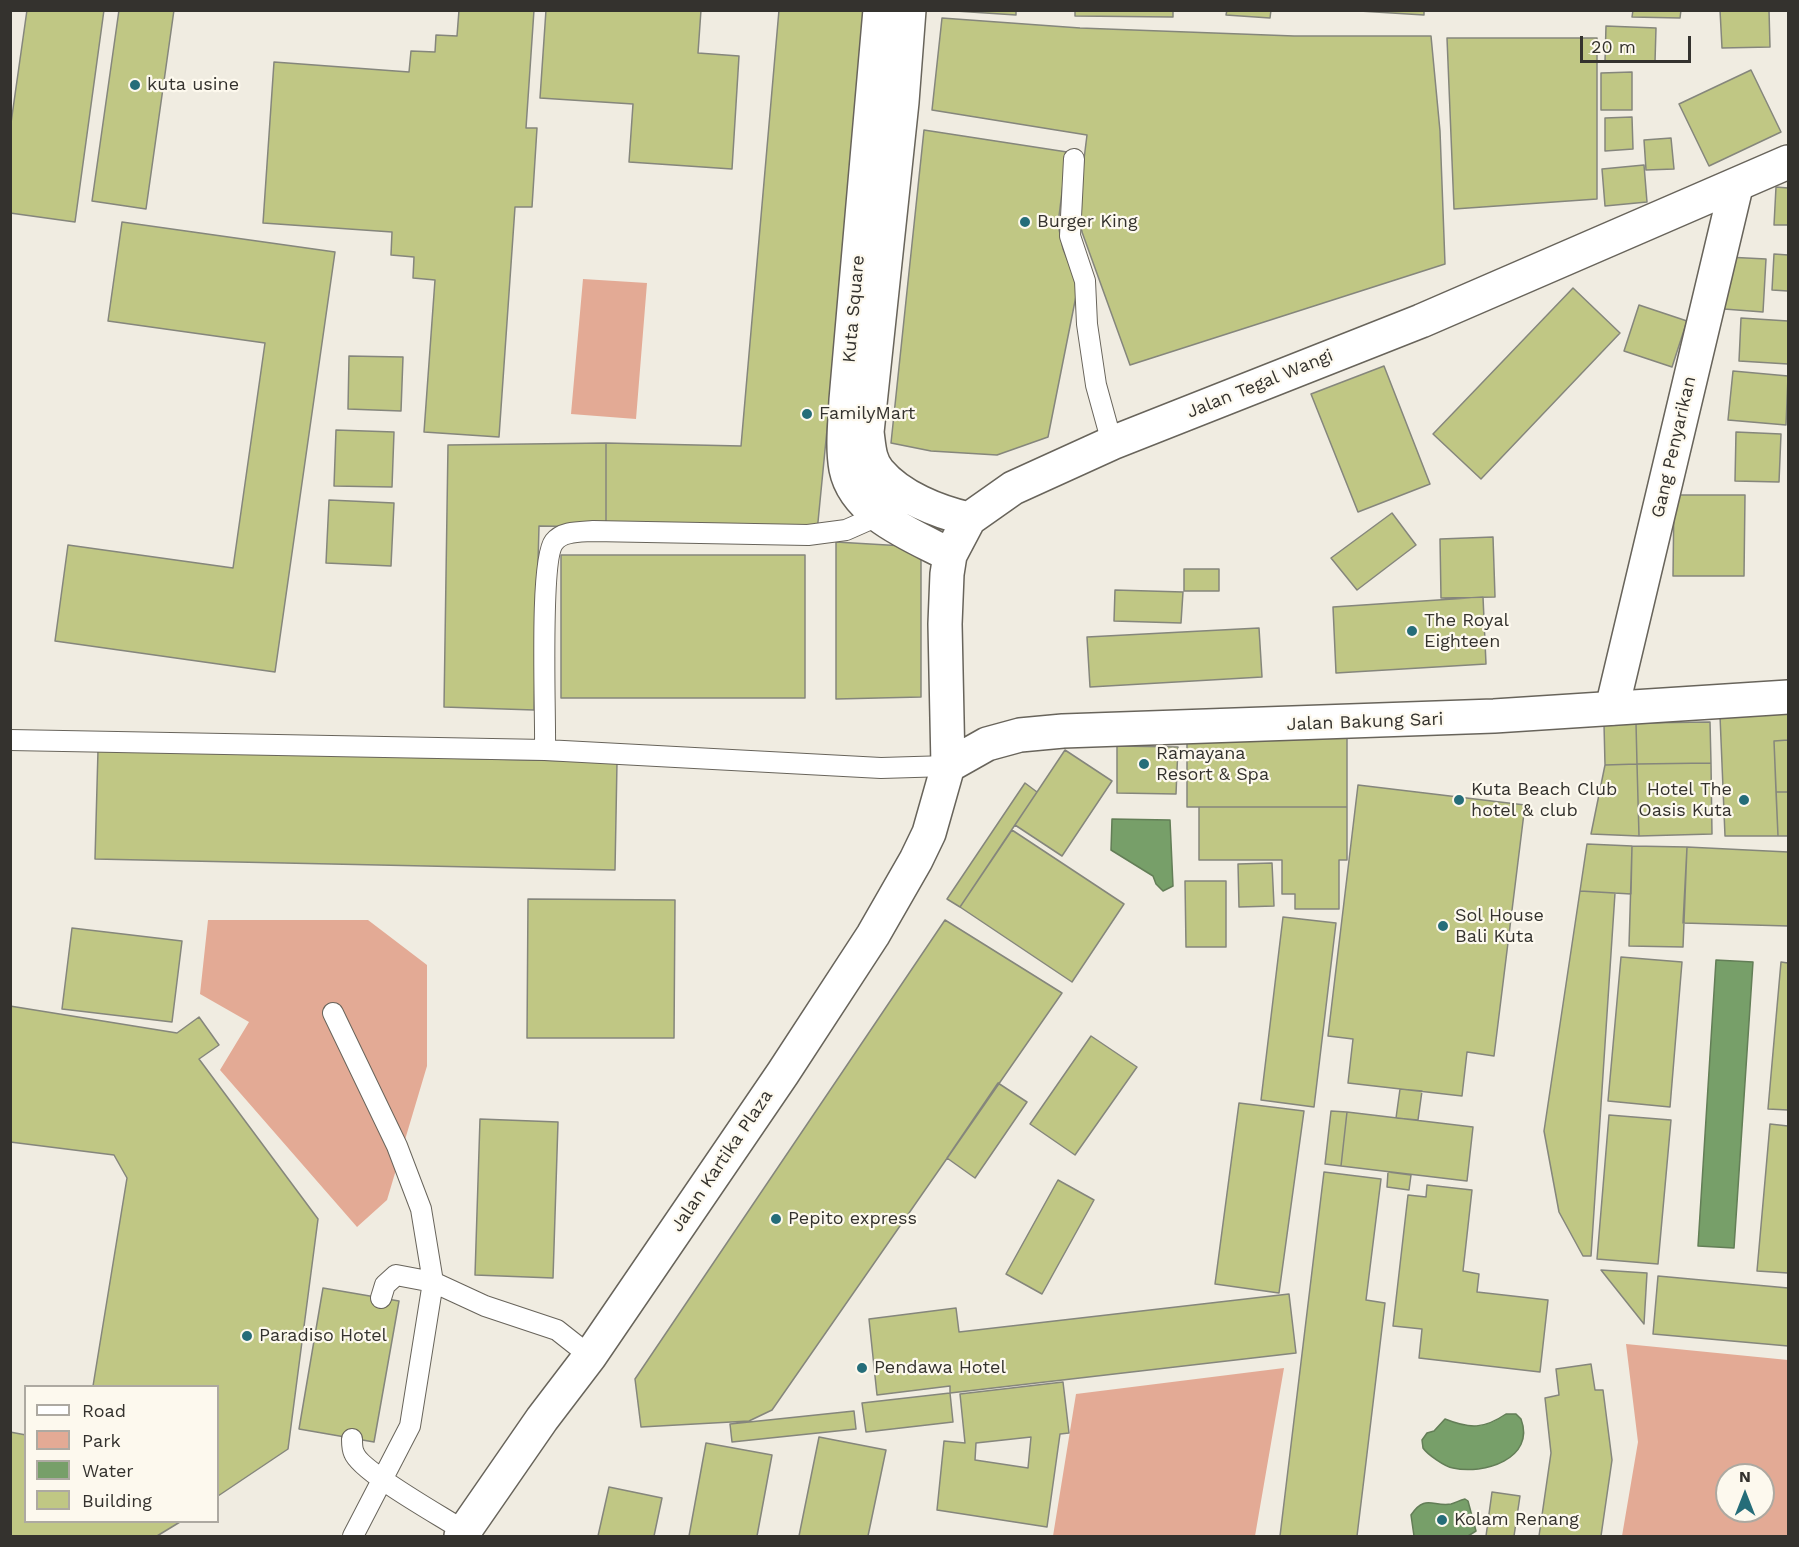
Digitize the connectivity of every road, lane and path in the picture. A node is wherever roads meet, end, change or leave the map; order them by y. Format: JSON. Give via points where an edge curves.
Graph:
{"nodes":[{"id":1,"x":880,"y":10,"type":"edge"},
{"id":2,"x":909,"y":10,"type":"edge"},
{"id":3,"x":889,"y":92,"type":"junction"},
{"id":4,"x":1074,"y":159,"type":"dead end"},
{"id":5,"x":1788,"y":162,"type":"edge"},
{"id":6,"x":1736,"y":187,"type":"junction"},
{"id":7,"x":1112,"y":443,"type":"junction"},
{"id":8,"x":880,"y":515,"type":"junction"},
{"id":9,"x":969,"y":519,"type":"junction"},
{"id":10,"x":950,"y":555,"type":"junction"},
{"id":11,"x":1788,"y":697,"type":"edge"},
{"id":12,"x":1612,"y":708,"type":"junction"},
{"id":13,"x":10,"y":740,"type":"edge"},
{"id":14,"x":545,"y":750,"type":"junction"},
{"id":15,"x":948,"y":766,"type":"junction"},
{"id":16,"x":333,"y":1013,"type":"dead end"},
{"id":17,"x":433,"y":1282,"type":"junction"},
{"id":18,"x":381,"y":1298,"type":"dead end"},
{"id":19,"x":590,"y":1356,"type":"junction"},
{"id":20,"x":352,"y":1438,"type":"dead end"},
{"id":21,"x":381,"y":1480,"type":"junction"},
{"id":22,"x":462,"y":1534,"type":"edge"},
{"id":23,"x":353,"y":1536,"type":"edge"}],
"edges":[{"from":1,"to":3,"type":"main road","name":"Kuta Square"},
{"from":2,"to":3,"type":"main road","name":"Kuta Square"},
{"from":3,"to":8,"type":"main road","name":"Kuta Square","via":[[844,437],[846,471],[866,505]]},
{"from":3,"to":9,"type":"main road","name":"Kuta Square","via":[[869,452],[878,472],[906,494],[947,514]]},
{"from":4,"to":7,"type":"lane","via":[[1070,237],[1085,281],[1096,385]]},
{"from":5,"to":6,"type":"main road","name":"Jalan Tegal Wangi"},
{"from":6,"to":7,"type":"main road","name":"Jalan Tegal Wangi","via":[[1421,321]]},
{"from":6,"to":12,"type":"main road","name":"Gang Penyarikan"},
{"from":7,"to":9,"type":"main road","name":"Jalan Tegal Wangi","via":[[1013,488]]},
{"from":8,"to":10,"type":"main road","name":"Kuta Square"},
{"from":8,"to":14,"type":"lane","via":[[846,530],[808,536],[593,531],[567,534],[555,540],[549,550],[545,593]]},
{"from":9,"to":10,"type":"main road","name":"Jalan Tegal Wangi"},
{"from":10,"to":15,"type":"main road","name":"Jalan Tegal Wangi","via":[[945,624]]},
{"from":11,"to":12,"type":"main road","name":"Jalan Bakung Sari"},
{"from":12,"to":15,"type":"main road","name":"Jalan Bakung Sari","via":[[1231,728],[1166,726],[1053,732],[987,744]]},
{"from":13,"to":14,"type":"lane"},
{"from":14,"to":15,"type":"lane","via":[[881,768]]},
{"from":15,"to":19,"type":"main road","name":"Jalan Kartika Plaza","via":[[929,833],[873,934]]},
{"from":16,"to":17,"type":"lane","via":[[397,1146],[421,1209]]},
{"from":17,"to":18,"type":"lane","via":[[396,1275]]},
{"from":17,"to":19,"type":"lane","via":[[485,1306],[557,1330]]},
{"from":17,"to":21,"type":"lane","via":[[410,1426]]},
{"from":19,"to":22,"type":"main road","name":"Jalan Kartika Plaza"},
{"from":20,"to":21,"type":"lane","via":[[354,1454]]},
{"from":21,"to":22,"type":"lane"},
{"from":21,"to":23,"type":"lane"}]}
